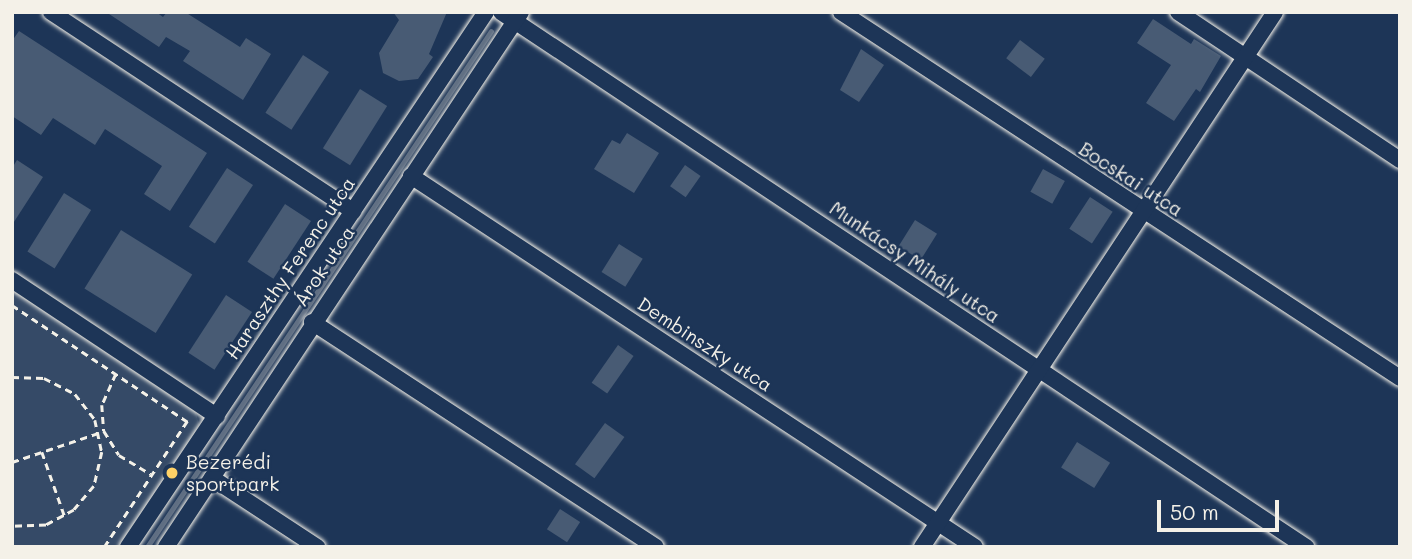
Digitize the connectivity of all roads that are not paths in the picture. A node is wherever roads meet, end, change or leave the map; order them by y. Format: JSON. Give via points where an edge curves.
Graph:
{"nodes":[{"id":1,"x":51,"y":12,"type":"edge"},
{"id":2,"x":486,"y":12,"type":"edge"},
{"id":3,"x":501,"y":12,"type":"edge"},
{"id":4,"x":841,"y":12,"type":"edge"},
{"id":5,"x":1178,"y":12,"type":"edge"},
{"id":6,"x":1275,"y":12,"type":"edge"},
{"id":7,"x":517,"y":18,"type":"edge"},
{"id":8,"x":1245,"y":57,"type":"junction"},
{"id":9,"x":1400,"y":160,"type":"edge"},
{"id":10,"x":411,"y":176,"type":"junction"},
{"id":11,"x":353,"y":211,"type":"junction"},
{"id":12,"x":1142,"y":212,"type":"junction"},
{"id":13,"x":12,"y":279,"type":"edge"},
{"id":14,"x":312,"y":322,"type":"junction"},
{"id":15,"x":1038,"y":371,"type":"junction"},
{"id":16,"x":1400,"y":378,"type":"edge"},
{"id":17,"x":217,"y":416,"type":"junction"},
{"id":18,"x":212,"y":478,"type":"junction"},
{"id":19,"x":938,"y":523,"type":"junction"},
{"id":20,"x":128,"y":547,"type":"edge"},
{"id":21,"x":166,"y":547,"type":"edge"},
{"id":22,"x":317,"y":547,"type":"edge"},
{"id":23,"x":656,"y":547,"type":"edge"},
{"id":24,"x":922,"y":547,"type":"edge"},
{"id":25,"x":975,"y":547,"type":"edge"},
{"id":26,"x":1306,"y":547,"type":"edge"}],
"edges":[{"from":1,"to":11,"type":"street"},
{"from":2,"to":11,"type":"street","name":"Haraszthy Ferenc utca"},
{"from":3,"to":7,"type":"street","name":"Munkácsy Mihály utca"},
{"from":4,"to":12,"type":"street","name":"Bocskai utca"},
{"from":5,"to":8,"type":"street"},
{"from":6,"to":8,"type":"street"},
{"from":7,"to":10,"type":"street","name":"Árok utca"},
{"from":7,"to":15,"type":"street","name":"Munkácsy Mihály utca"},
{"from":8,"to":9,"type":"street"},
{"from":8,"to":12,"type":"street"},
{"from":10,"to":14,"type":"street","name":"Árok utca"},
{"from":10,"to":19,"type":"street","name":"Dembinszky utca"},
{"from":11,"to":17,"type":"street","name":"Haraszthy Ferenc utca"},
{"from":12,"to":15,"type":"street"},
{"from":12,"to":16,"type":"street","name":"Bocskai utca"},
{"from":13,"to":17,"type":"street"},
{"from":14,"to":18,"type":"street","name":"Árok utca"},
{"from":14,"to":23,"type":"street"},
{"from":15,"to":19,"type":"street"},
{"from":15,"to":26,"type":"street","name":"Munkácsy Mihály utca"},
{"from":17,"to":20,"type":"street","name":"Haraszthy Ferenc utca"},
{"from":18,"to":21,"type":"street","name":"Árok utca"},
{"from":18,"to":22,"type":"street"},
{"from":19,"to":24,"type":"street"},
{"from":19,"to":25,"type":"street","name":"Dembinszky utca"}]}
